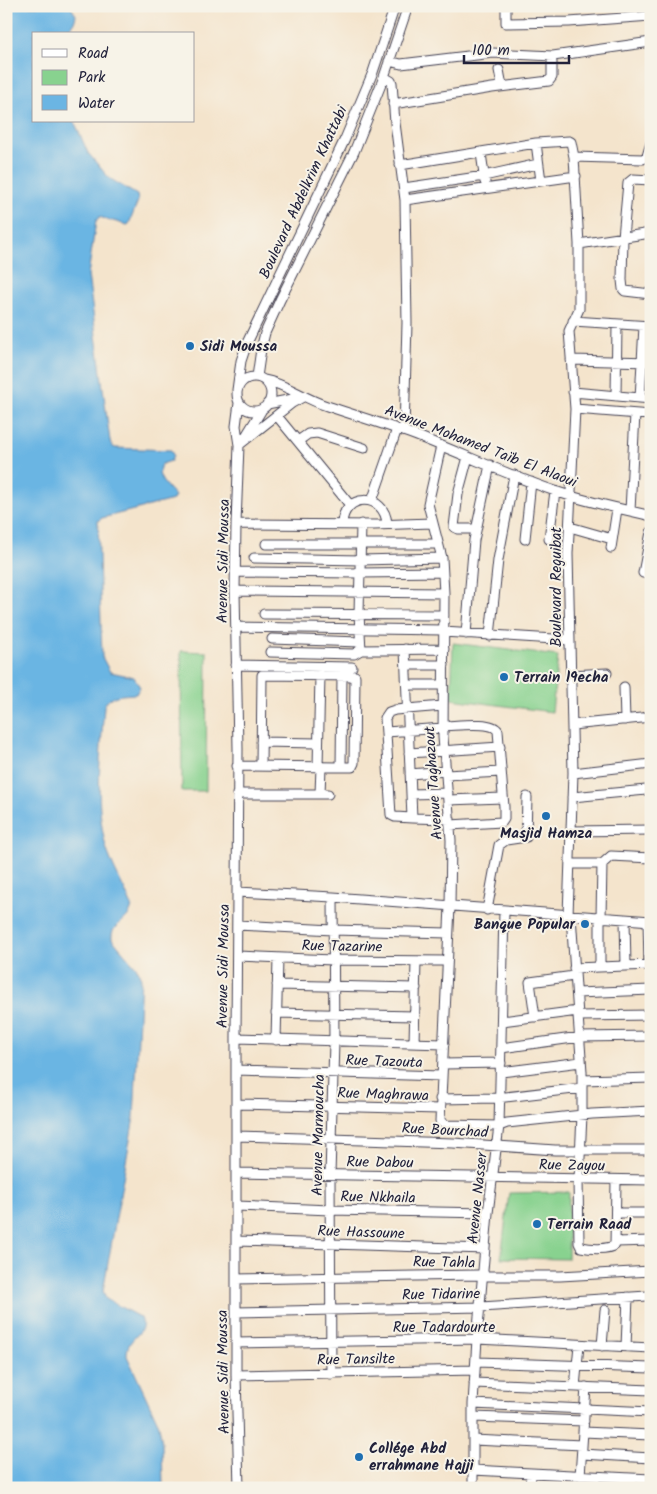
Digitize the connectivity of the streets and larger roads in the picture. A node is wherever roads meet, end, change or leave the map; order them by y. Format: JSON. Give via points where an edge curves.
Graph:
{"nodes":[{"id":1,"x":395,"y":6,"type":"edge"},
{"id":2,"x":408,"y":6,"type":"edge"},
{"id":3,"x":506,"y":6,"type":"edge"},
{"id":4,"x":651,"y":16,"type":"edge"},
{"id":5,"x":651,"y":42,"type":"edge"},
{"id":6,"x":389,"y":61,"type":"junction"},
{"id":7,"x":552,"y":62,"type":"dead end"},
{"id":8,"x":499,"y":70,"type":"dead end"},
{"id":9,"x":384,"y":77,"type":"junction"},
{"id":10,"x":502,"y":86,"type":"junction"},
{"id":11,"x":394,"y":104,"type":"junction"},
{"id":12,"x":651,"y":143,"type":"edge"},
{"id":13,"x":536,"y":144,"type":"junction"},
{"id":14,"x":481,"y":153,"type":"junction"},
{"id":15,"x":574,"y":157,"type":"junction"},
{"id":16,"x":538,"y":164,"type":"junction"},
{"id":17,"x":400,"y":165,"type":"junction"},
{"id":18,"x":484,"y":176,"type":"junction"},
{"id":19,"x":576,"y":176,"type":"junction"},
{"id":20,"x":541,"y":180,"type":"junction"},
{"id":21,"x":651,"y":180,"type":"edge"},
{"id":22,"x":404,"y":188,"type":"junction"},
{"id":23,"x":486,"y":190,"type":"junction"},
{"id":24,"x":405,"y":200,"type":"junction"},
{"id":25,"x":651,"y":233,"type":"edge"},
{"id":26,"x":623,"y":237,"type":"junction"},
{"id":27,"x":579,"y":244,"type":"junction"},
{"id":28,"x":274,"y":285,"type":"junction"},
{"id":29,"x":285,"y":290,"type":"junction"},
{"id":30,"x":651,"y":294,"type":"edge"},
{"id":31,"x":573,"y":321,"type":"junction"},
{"id":32,"x":617,"y":325,"type":"junction"},
{"id":33,"x":647,"y":326,"type":"edge"},
{"id":34,"x":571,"y":360,"type":"junction"},
{"id":35,"x":616,"y":361,"type":"junction"},
{"id":36,"x":646,"y":362,"type":"edge"},
{"id":37,"x":261,"y":378,"type":"junction"},
{"id":38,"x":237,"y":390,"type":"junction"},
{"id":39,"x":573,"y":392,"type":"junction"},
{"id":40,"x":616,"y":396,"type":"junction"},
{"id":41,"x":303,"y":397,"type":"junction"},
{"id":42,"x":640,"y":398,"type":"junction"},
{"id":43,"x":651,"y":399,"type":"edge"},
{"id":44,"x":239,"y":403,"type":"junction"},
{"id":45,"x":265,"y":406,"type":"junction"},
{"id":46,"x":575,"y":409,"type":"junction"},
{"id":47,"x":635,"y":414,"type":"junction"},
{"id":48,"x":651,"y":415,"type":"edge"},
{"id":49,"x":277,"y":416,"type":"junction"},
{"id":50,"x":400,"y":430,"type":"junction"},
{"id":51,"x":298,"y":441,"type":"junction"},
{"id":52,"x":240,"y":445,"type":"junction"},
{"id":53,"x":441,"y":446,"type":"junction"},
{"id":54,"x":364,"y":448,"type":"dead end"},
{"id":55,"x":468,"y":457,"type":"junction"},
{"id":56,"x":490,"y":465,"type":"junction"},
{"id":57,"x":514,"y":475,"type":"junction"},
{"id":58,"x":531,"y":482,"type":"junction"},
{"id":59,"x":555,"y":491,"type":"junction"},
{"id":60,"x":570,"y":495,"type":"junction"},
{"id":61,"x":372,"y":501,"type":"junction"},
{"id":62,"x":350,"y":505,"type":"junction"},
{"id":63,"x":617,"y":509,"type":"junction"},
{"id":64,"x":630,"y":511,"type":"junction"},
{"id":65,"x":651,"y":516,"type":"edge"},
{"id":66,"x":432,"y":523,"type":"junction"},
{"id":67,"x":236,"y":524,"type":"junction"},
{"id":68,"x":342,"y":524,"type":"junction"},
{"id":69,"x":361,"y":524,"type":"junction"},
{"id":70,"x":387,"y":524,"type":"junction"},
{"id":71,"x":570,"y":527,"type":"junction"},
{"id":72,"x":476,"y":529,"type":"junction"},
{"id":73,"x":651,"y":532,"type":"edge"},
{"id":74,"x":525,"y":539,"type":"dead end"},
{"id":75,"x":549,"y":539,"type":"dead end"},
{"id":76,"x":266,"y":544,"type":"dead end"},
{"id":77,"x":361,"y":544,"type":"junction"},
{"id":78,"x":438,"y":544,"type":"junction"},
{"id":79,"x":254,"y":558,"type":"dead end"},
{"id":80,"x":442,"y":558,"type":"junction"},
{"id":81,"x":361,"y":560,"type":"junction"},
{"id":82,"x":235,"y":572,"type":"junction"},
{"id":83,"x":442,"y":572,"type":"junction"},
{"id":84,"x":643,"y":572,"type":"dead end"},
{"id":85,"x":360,"y":574,"type":"junction"},
{"id":86,"x":235,"y":591,"type":"junction"},
{"id":87,"x":359,"y":592,"type":"junction"},
{"id":88,"x":444,"y":592,"type":"junction"},
{"id":89,"x":264,"y":614,"type":"dead end"},
{"id":90,"x":359,"y":614,"type":"junction"},
{"id":91,"x":444,"y":615,"type":"junction"},
{"id":92,"x":236,"y":627,"type":"junction"},
{"id":93,"x":360,"y":629,"type":"junction"},
{"id":94,"x":443,"y":631,"type":"junction"},
{"id":95,"x":466,"y":634,"type":"junction"},
{"id":96,"x":490,"y":636,"type":"junction"},
{"id":97,"x":272,"y":639,"type":"dead end"},
{"id":98,"x":570,"y":640,"type":"junction"},
{"id":99,"x":360,"y":646,"type":"junction"},
{"id":100,"x":405,"y":649,"type":"junction"},
{"id":101,"x":444,"y":649,"type":"junction"},
{"id":102,"x":270,"y":652,"type":"dead end"},
{"id":103,"x":236,"y":665,"type":"junction"},
{"id":104,"x":406,"y":665,"type":"junction"},
{"id":105,"x":444,"y":665,"type":"junction"},
{"id":106,"x":352,"y":667,"type":"dead end"},
{"id":107,"x":607,"y":673,"type":"dead end"},
{"id":108,"x":320,"y":675,"type":"junction"},
{"id":109,"x":342,"y":675,"type":"junction"},
{"id":110,"x":571,"y":675,"type":"junction"},
{"id":111,"x":407,"y":685,"type":"junction"},
{"id":112,"x":443,"y":685,"type":"junction"},
{"id":113,"x":624,"y":687,"type":"dead end"},
{"id":114,"x":443,"y":706,"type":"junction"},
{"id":115,"x":406,"y":708,"type":"junction"},
{"id":116,"x":651,"y":717,"type":"edge"},
{"id":117,"x":625,"y":720,"type":"junction"},
{"id":118,"x":572,"y":725,"type":"junction"},
{"id":119,"x":443,"y":727,"type":"junction"},
{"id":120,"x":408,"y":730,"type":"junction"},
{"id":121,"x":386,"y":732,"type":"junction"},
{"id":122,"x":261,"y":742,"type":"junction"},
{"id":123,"x":318,"y":743,"type":"junction"},
{"id":124,"x":500,"y":747,"type":"junction"},
{"id":125,"x":444,"y":750,"type":"junction"},
{"id":126,"x":409,"y":753,"type":"junction"},
{"id":127,"x":651,"y":764,"type":"edge"},
{"id":128,"x":238,"y":766,"type":"junction"},
{"id":129,"x":261,"y":766,"type":"junction"},
{"id":130,"x":319,"y":767,"type":"junction"},
{"id":131,"x":341,"y":768,"type":"junction"},
{"id":132,"x":502,"y":772,"type":"junction"},
{"id":133,"x":446,"y":773,"type":"junction"},
{"id":134,"x":573,"y":773,"type":"junction"},
{"id":135,"x":410,"y":774,"type":"junction"},
{"id":136,"x":646,"y":790,"type":"dead end"},
{"id":137,"x":237,"y":794,"type":"junction"},
{"id":138,"x":411,"y":794,"type":"junction"},
{"id":139,"x":448,"y":796,"type":"junction"},
{"id":140,"x":527,"y":797,"type":"dead end"},
{"id":141,"x":572,"y":797,"type":"junction"},
{"id":142,"x":503,"y":798,"type":"junction"},
{"id":143,"x":412,"y":818,"type":"junction"},
{"id":144,"x":450,"y":822,"type":"junction"},
{"id":145,"x":651,"y":830,"type":"edge"},
{"id":146,"x":571,"y":831,"type":"junction"},
{"id":147,"x":651,"y":858,"type":"edge"},
{"id":148,"x":571,"y":864,"type":"junction"},
{"id":149,"x":602,"y":864,"type":"junction"},
{"id":150,"x":237,"y":892,"type":"junction"},
{"id":151,"x":334,"y":897,"type":"junction"},
{"id":152,"x":450,"y":906,"type":"junction"},
{"id":153,"x":487,"y":910,"type":"junction"},
{"id":154,"x":504,"y":911,"type":"junction"},
{"id":155,"x":569,"y":915,"type":"junction"},
{"id":156,"x":601,"y":917,"type":"junction"},
{"id":157,"x":625,"y":920,"type":"junction"},
{"id":158,"x":649,"y":921,"type":"edge"},
{"id":159,"x":237,"y":925,"type":"junction"},
{"id":160,"x":333,"y":930,"type":"junction"},
{"id":161,"x":448,"y":933,"type":"junction"},
{"id":162,"x":237,"y":956,"type":"junction"},
{"id":163,"x":278,"y":958,"type":"junction"},
{"id":164,"x":333,"y":960,"type":"junction"},
{"id":165,"x":416,"y":961,"type":"junction"},
{"id":166,"x":447,"y":962,"type":"junction"},
{"id":167,"x":650,"y":965,"type":"edge"},
{"id":168,"x":626,"y":966,"type":"junction"},
{"id":169,"x":600,"y":967,"type":"junction"},
{"id":170,"x":574,"y":972,"type":"junction"},
{"id":171,"x":277,"y":985,"type":"junction"},
{"id":172,"x":334,"y":987,"type":"junction"},
{"id":173,"x":416,"y":988,"type":"junction"},
{"id":174,"x":651,"y":990,"type":"edge"},
{"id":175,"x":576,"y":993,"type":"junction"},
{"id":176,"x":276,"y":1013,"type":"junction"},
{"id":177,"x":578,"y":1014,"type":"junction"},
{"id":178,"x":334,"y":1015,"type":"junction"},
{"id":179,"x":651,"y":1015,"type":"edge"},
{"id":180,"x":415,"y":1016,"type":"junction"},
{"id":181,"x":535,"y":1017,"type":"junction"},
{"id":182,"x":502,"y":1021,"type":"junction"},
{"id":183,"x":651,"y":1036,"type":"edge"},
{"id":184,"x":580,"y":1037,"type":"junction"},
{"id":185,"x":236,"y":1038,"type":"junction"},
{"id":186,"x":276,"y":1040,"type":"junction"},
{"id":187,"x":334,"y":1042,"type":"junction"},
{"id":188,"x":414,"y":1043,"type":"junction"},
{"id":189,"x":444,"y":1044,"type":"junction"},
{"id":190,"x":501,"y":1048,"type":"junction"},
{"id":191,"x":581,"y":1062,"type":"junction"},
{"id":192,"x":442,"y":1064,"type":"junction"},
{"id":193,"x":501,"y":1068,"type":"junction"},
{"id":194,"x":236,"y":1070,"type":"junction"},
{"id":195,"x":333,"y":1073,"type":"junction"},
{"id":196,"x":442,"y":1076,"type":"junction"},
{"id":197,"x":651,"y":1078,"type":"edge"},
{"id":198,"x":582,"y":1084,"type":"junction"},
{"id":199,"x":500,"y":1098,"type":"junction"},
{"id":200,"x":440,"y":1099,"type":"junction"},
{"id":201,"x":237,"y":1104,"type":"junction"},
{"id":202,"x":332,"y":1106,"type":"junction"},
{"id":203,"x":440,"y":1109,"type":"junction"},
{"id":204,"x":651,"y":1112,"type":"edge"},
{"id":205,"x":582,"y":1114,"type":"junction"},
{"id":206,"x":499,"y":1126,"type":"junction"},
{"id":207,"x":237,"y":1136,"type":"junction"},
{"id":208,"x":331,"y":1139,"type":"junction"},
{"id":209,"x":496,"y":1146,"type":"junction"},
{"id":210,"x":582,"y":1149,"type":"junction"},
{"id":211,"x":651,"y":1150,"type":"edge"},
{"id":212,"x":237,"y":1173,"type":"junction"},
{"id":213,"x":330,"y":1175,"type":"junction"},
{"id":214,"x":492,"y":1177,"type":"junction"},
{"id":215,"x":579,"y":1179,"type":"junction"},
{"id":216,"x":616,"y":1180,"type":"junction"},
{"id":217,"x":651,"y":1180,"type":"edge"},
{"id":218,"x":237,"y":1206,"type":"junction"},
{"id":219,"x":330,"y":1210,"type":"junction"},
{"id":220,"x":488,"y":1213,"type":"junction"},
{"id":221,"x":616,"y":1213,"type":"junction"},
{"id":222,"x":651,"y":1213,"type":"edge"},
{"id":223,"x":237,"y":1241,"type":"junction"},
{"id":224,"x":616,"y":1242,"type":"junction"},
{"id":225,"x":651,"y":1242,"type":"edge"},
{"id":226,"x":331,"y":1245,"type":"junction"},
{"id":227,"x":485,"y":1249,"type":"junction"},
{"id":228,"x":651,"y":1271,"type":"edge"},
{"id":229,"x":483,"y":1276,"type":"junction"},
{"id":230,"x":330,"y":1277,"type":"junction"},
{"id":231,"x":236,"y":1279,"type":"junction"},
{"id":232,"x":647,"y":1296,"type":"dead end"},
{"id":233,"x":628,"y":1297,"type":"junction"},
{"id":234,"x":480,"y":1307,"type":"junction"},
{"id":235,"x":330,"y":1310,"type":"junction"},
{"id":236,"x":605,"y":1310,"type":"dead end"},
{"id":237,"x":236,"y":1312,"type":"junction"},
{"id":238,"x":477,"y":1340,"type":"junction"},
{"id":239,"x":330,"y":1342,"type":"junction"},
{"id":240,"x":236,"y":1343,"type":"junction"},
{"id":241,"x":579,"y":1345,"type":"junction"},
{"id":242,"x":602,"y":1346,"type":"junction"},
{"id":243,"x":626,"y":1347,"type":"junction"},
{"id":244,"x":651,"y":1348,"type":"edge"},
{"id":245,"x":577,"y":1365,"type":"junction"},
{"id":246,"x":476,"y":1366,"type":"junction"},
{"id":247,"x":651,"y":1368,"type":"edge"},
{"id":248,"x":330,"y":1374,"type":"junction"},
{"id":249,"x":236,"y":1375,"type":"junction"},
{"id":250,"x":474,"y":1383,"type":"junction"},
{"id":251,"x":575,"y":1387,"type":"junction"},
{"id":252,"x":586,"y":1387,"type":"junction"},
{"id":253,"x":651,"y":1390,"type":"edge"},
{"id":254,"x":473,"y":1404,"type":"junction"},
{"id":255,"x":584,"y":1409,"type":"junction"},
{"id":256,"x":651,"y":1412,"type":"edge"},
{"id":257,"x":473,"y":1417,"type":"junction"},
{"id":258,"x":584,"y":1422,"type":"junction"},
{"id":259,"x":583,"y":1432,"type":"junction"},
{"id":260,"x":651,"y":1435,"type":"edge"},
{"id":261,"x":473,"y":1440,"type":"junction"},
{"id":262,"x":582,"y":1449,"type":"junction"},
{"id":263,"x":651,"y":1458,"type":"edge"},
{"id":264,"x":473,"y":1470,"type":"junction"},
{"id":265,"x":531,"y":1473,"type":"junction"},
{"id":266,"x":580,"y":1476,"type":"junction"},
{"id":267,"x":651,"y":1479,"type":"edge"},
{"id":268,"x":239,"y":1488,"type":"edge"},
{"id":269,"x":473,"y":1488,"type":"edge"},
{"id":270,"x":530,"y":1488,"type":"edge"}],
"edges":[{"from":1,"to":28,"type":"street","name":"Boulevard Abdelkrim Khattabi","via":[[373,72],[345,139]]},
{"from":2,"to":6,"type":"street","name":"Boulevard Abdelkrim Khattabi"},
{"from":3,"to":4,"type":"street","via":[[506,23]]},
{"from":5,"to":6,"type":"street","via":[[553,56],[492,53],[402,64]]},
{"from":6,"to":9,"type":"street","name":"Boulevard Abdelkrim Khattabi"},
{"from":7,"to":10,"type":"street","via":[[549,81]]},
{"from":8,"to":10,"type":"street"},
{"from":9,"to":11,"type":"street","via":[[391,80]]},
{"from":9,"to":29,"type":"street","name":"Boulevard Abdelkrim Khattabi","via":[[354,152]]},
{"from":10,"to":11,"type":"street"},
{"from":11,"to":17,"type":"street"},
{"from":12,"to":15,"type":"street","via":[[643,159]]},
{"from":13,"to":14,"type":"street"},
{"from":13,"to":15,"type":"street","via":[[570,141]]},
{"from":13,"to":16,"type":"street"},
{"from":14,"to":17,"type":"street"},
{"from":14,"to":18,"type":"street"},
{"from":15,"to":19,"type":"street","name":"Boulevard Reguibat"},
{"from":16,"to":18,"type":"street"},
{"from":16,"to":20,"type":"street"},
{"from":17,"to":22,"type":"street"},
{"from":18,"to":22,"type":"street"},
{"from":18,"to":23,"type":"street"},
{"from":19,"to":20,"type":"street"},
{"from":19,"to":27,"type":"street","name":"Boulevard Reguibat"},
{"from":20,"to":23,"type":"street"},
{"from":21,"to":26,"type":"street","via":[[633,179],[628,183]]},
{"from":22,"to":24,"type":"street"},
{"from":23,"to":24,"type":"street"},
{"from":24,"to":50,"type":"street","via":[[408,323],[406,400]]},
{"from":25,"to":26,"type":"street"},
{"from":26,"to":27,"type":"street"},
{"from":26,"to":30,"type":"street","via":[[623,289]]},
{"from":27,"to":31,"type":"street","name":"Boulevard Reguibat","via":[[579,309]]},
{"from":28,"to":29,"type":"street"},
{"from":28,"to":38,"type":"street","name":"Boulevard Abdelkrim Khattabi","via":[[243,354]]},
{"from":29,"to":37,"type":"street","name":"Boulevard Abdelkrim Khattabi","via":[[265,333]]},
{"from":31,"to":32,"type":"street"},
{"from":31,"to":34,"type":"street","name":"Boulevard Reguibat","via":[[569,331]]},
{"from":32,"to":33,"type":"street"},
{"from":32,"to":35,"type":"street"},
{"from":33,"to":36,"type":"street"},
{"from":34,"to":35,"type":"street"},
{"from":34,"to":39,"type":"street","name":"Boulevard Reguibat"},
{"from":35,"to":36,"type":"street"},
{"from":35,"to":40,"type":"street"},
{"from":36,"to":42,"type":"street"},
{"from":37,"to":38,"type":"street","via":[[244,379]]},
{"from":37,"to":41,"type":"street","name":"Avenue Mohamed Taïb El Alaoui","via":[[284,385]]},
{"from":37,"to":45,"type":"street","via":[[271,394]]},
{"from":38,"to":44,"type":"street"},
{"from":39,"to":40,"type":"street"},
{"from":39,"to":46,"type":"street","name":"Boulevard Reguibat"},
{"from":40,"to":42,"type":"street"},
{"from":41,"to":45,"type":"street","name":"Avenue Mohamed Taïb El Alaoui"},
{"from":41,"to":49,"type":"street"},
{"from":41,"to":50,"type":"street","name":"Avenue Mohamed Taïb El Alaoui"},
{"from":42,"to":43,"type":"street"},
{"from":44,"to":45,"type":"street","via":[[247,410]]},
{"from":44,"to":52,"type":"street","name":"Avenue Sidi Moussa","via":[[236,426]]},
{"from":45,"to":52,"type":"street","name":"Avenue Sidi Moussa"},
{"from":46,"to":47,"type":"street"},
{"from":46,"to":60,"type":"street","name":"Boulevard Reguibat"},
{"from":47,"to":48,"type":"street"},
{"from":47,"to":64,"type":"street"},
{"from":49,"to":51,"type":"street"},
{"from":49,"to":52,"type":"street"},
{"from":50,"to":53,"type":"street","name":"Avenue Mohamed Taïb El Alaoui"},
{"from":50,"to":61,"type":"street"},
{"from":51,"to":54,"type":"street","via":[[308,434],[317,433]]},
{"from":51,"to":62,"type":"street"},
{"from":52,"to":67,"type":"street","name":"Avenue Sidi Moussa"},
{"from":53,"to":55,"type":"street","name":"Avenue Mohamed Taïb El Alaoui"},
{"from":53,"to":66,"type":"street","name":"Avenue Taghazout","via":[[428,500]]},
{"from":55,"to":56,"type":"street","name":"Avenue Mohamed Taïb El Alaoui"},
{"from":55,"to":72,"type":"street","via":[[458,494],[454,527]]},
{"from":56,"to":57,"type":"street","name":"Avenue Mohamed Taïb El Alaoui"},
{"from":56,"to":72,"type":"street"},
{"from":57,"to":58,"type":"street","name":"Avenue Mohamed Taïb El Alaoui"},
{"from":57,"to":96,"type":"street","via":[[498,560]]},
{"from":58,"to":59,"type":"street","name":"Avenue Mohamed Taïb El Alaoui"},
{"from":58,"to":74,"type":"street"},
{"from":59,"to":60,"type":"street","name":"Avenue Mohamed Taïb El Alaoui"},
{"from":59,"to":75,"type":"street"},
{"from":60,"to":63,"type":"street","name":"Avenue Mohamed Taïb El Alaoui"},
{"from":60,"to":71,"type":"street","name":"Boulevard Reguibat"},
{"from":61,"to":62,"type":"street"},
{"from":61,"to":70,"type":"street","via":[[384,511]]},
{"from":62,"to":68,"type":"street"},
{"from":63,"to":64,"type":"street","name":"Avenue Mohamed Taïb El Alaoui"},
{"from":63,"to":71,"type":"street","via":[[612,544]]},
{"from":64,"to":65,"type":"street","name":"Avenue Mohamed Taïb El Alaoui"},
{"from":66,"to":70,"type":"street"},
{"from":66,"to":78,"type":"street","name":"Avenue Taghazout"},
{"from":67,"to":68,"type":"street"},
{"from":67,"to":82,"type":"street","name":"Avenue Sidi Moussa"},
{"from":68,"to":69,"type":"street"},
{"from":69,"to":70,"type":"street"},
{"from":69,"to":77,"type":"street"},
{"from":71,"to":98,"type":"street","name":"Boulevard Reguibat"},
{"from":72,"to":95,"type":"street"},
{"from":73,"to":84,"type":"street"},
{"from":76,"to":77,"type":"street"},
{"from":77,"to":78,"type":"street"},
{"from":77,"to":81,"type":"street"},
{"from":78,"to":80,"type":"street","name":"Avenue Taghazout"},
{"from":79,"to":81,"type":"street"},
{"from":80,"to":81,"type":"street"},
{"from":80,"to":83,"type":"street","name":"Avenue Taghazout"},
{"from":81,"to":85,"type":"street"},
{"from":82,"to":85,"type":"street"},
{"from":82,"to":86,"type":"street","name":"Avenue Sidi Moussa"},
{"from":83,"to":85,"type":"street"},
{"from":83,"to":88,"type":"street","name":"Avenue Taghazout"},
{"from":85,"to":87,"type":"street"},
{"from":86,"to":87,"type":"street"},
{"from":86,"to":92,"type":"street","name":"Avenue Sidi Moussa"},
{"from":87,"to":88,"type":"street"},
{"from":87,"to":90,"type":"street"},
{"from":88,"to":91,"type":"street","name":"Avenue Taghazout"},
{"from":89,"to":90,"type":"street"},
{"from":90,"to":91,"type":"street"},
{"from":90,"to":93,"type":"street"},
{"from":91,"to":94,"type":"street","name":"Avenue Taghazout"},
{"from":92,"to":93,"type":"street"},
{"from":92,"to":103,"type":"street","name":"Avenue Sidi Moussa"},
{"from":93,"to":94,"type":"street"},
{"from":93,"to":99,"type":"street"},
{"from":94,"to":95,"type":"street"},
{"from":94,"to":101,"type":"street","name":"Avenue Taghazout"},
{"from":95,"to":96,"type":"street"},
{"from":96,"to":98,"type":"street"},
{"from":97,"to":99,"type":"street"},
{"from":98,"to":110,"type":"street","name":"Boulevard Reguibat"},
{"from":99,"to":100,"type":"street"},
{"from":99,"to":102,"type":"street","via":[[354,654]]},
{"from":100,"to":101,"type":"street"},
{"from":100,"to":104,"type":"street"},
{"from":101,"to":105,"type":"street","name":"Avenue Taghazout"},
{"from":103,"to":106,"type":"street"},
{"from":103,"to":128,"type":"street","name":"Avenue Sidi Moussa"},
{"from":104,"to":105,"type":"street"},
{"from":104,"to":111,"type":"street"},
{"from":105,"to":112,"type":"street","name":"Avenue Taghazout"},
{"from":107,"to":110,"type":"street"},
{"from":108,"to":109,"type":"street"},
{"from":108,"to":122,"type":"street","via":[[262,675]]},
{"from":108,"to":123,"type":"street"},
{"from":109,"to":131,"type":"street"},
{"from":109,"to":131,"type":"street","via":[[353,675],[356,679],[354,763],[351,767]]},
{"from":110,"to":118,"type":"street","name":"Boulevard Reguibat"},
{"from":111,"to":112,"type":"street"},
{"from":111,"to":115,"type":"street"},
{"from":112,"to":114,"type":"street","name":"Avenue Taghazout"},
{"from":113,"to":117,"type":"street"},
{"from":114,"to":115,"type":"street"},
{"from":114,"to":119,"type":"street","name":"Avenue Taghazout"},
{"from":115,"to":120,"type":"street"},
{"from":115,"to":121,"type":"street","via":[[388,713]]},
{"from":116,"to":117,"type":"street"},
{"from":117,"to":118,"type":"street"},
{"from":118,"to":134,"type":"street","name":"Boulevard Reguibat"},
{"from":119,"to":120,"type":"street"},
{"from":119,"to":124,"type":"street","via":[[495,726]]},
{"from":119,"to":125,"type":"street","name":"Avenue Taghazout"},
{"from":120,"to":121,"type":"street"},
{"from":120,"to":126,"type":"street"},
{"from":121,"to":143,"type":"street","via":[[392,815]]},
{"from":122,"to":123,"type":"street"},
{"from":122,"to":129,"type":"street"},
{"from":123,"to":130,"type":"street"},
{"from":124,"to":125,"type":"street"},
{"from":124,"to":132,"type":"street"},
{"from":125,"to":126,"type":"street"},
{"from":125,"to":133,"type":"street","name":"Avenue Taghazout"},
{"from":126,"to":135,"type":"street"},
{"from":127,"to":134,"type":"street"},
{"from":128,"to":129,"type":"street"},
{"from":128,"to":137,"type":"street","name":"Avenue Sidi Moussa"},
{"from":129,"to":130,"type":"street"},
{"from":130,"to":131,"type":"street"},
{"from":130,"to":137,"type":"street","via":[[324,794]]},
{"from":132,"to":133,"type":"street"},
{"from":132,"to":142,"type":"street"},
{"from":133,"to":135,"type":"street"},
{"from":133,"to":139,"type":"street","name":"Avenue Taghazout"},
{"from":134,"to":141,"type":"street","name":"Boulevard Reguibat"},
{"from":135,"to":138,"type":"street"},
{"from":136,"to":141,"type":"street"},
{"from":137,"to":150,"type":"street","name":"Avenue Sidi Moussa"},
{"from":138,"to":139,"type":"street"},
{"from":138,"to":143,"type":"street"},
{"from":139,"to":142,"type":"street"},
{"from":139,"to":144,"type":"street","name":"Avenue Taghazout"},
{"from":140,"to":153,"type":"street","via":[[526,837],[506,840],[499,845]]},
{"from":141,"to":146,"type":"street","name":"Boulevard Reguibat"},
{"from":142,"to":144,"type":"street","via":[[505,815],[502,822]]},
{"from":143,"to":144,"type":"street"},
{"from":144,"to":152,"type":"street","name":"Avenue Taghazout"},
{"from":145,"to":146,"type":"street"},
{"from":146,"to":148,"type":"street","name":"Boulevard Reguibat"},
{"from":147,"to":149,"type":"street","via":[[611,856]]},
{"from":148,"to":149,"type":"street"},
{"from":148,"to":155,"type":"street","name":"Boulevard Reguibat"},
{"from":149,"to":156,"type":"street"},
{"from":150,"to":151,"type":"street"},
{"from":150,"to":159,"type":"street","name":"Avenue Sidi Moussa"},
{"from":151,"to":152,"type":"street"},
{"from":151,"to":160,"type":"street","name":"Avenue Marmoucha"},
{"from":152,"to":153,"type":"street"},
{"from":152,"to":161,"type":"street","name":"Avenue Taghazout"},
{"from":153,"to":154,"type":"street"},
{"from":154,"to":155,"type":"street"},
{"from":154,"to":182,"type":"street","name":"Avenue Nasser"},
{"from":155,"to":156,"type":"street"},
{"from":155,"to":170,"type":"street","name":"Boulevard Reguibat"},
{"from":156,"to":157,"type":"street"},
{"from":156,"to":169,"type":"street"},
{"from":157,"to":158,"type":"street"},
{"from":157,"to":168,"type":"street"},
{"from":158,"to":167,"type":"street"},
{"from":159,"to":160,"type":"street"},
{"from":159,"to":162,"type":"street","name":"Avenue Sidi Moussa"},
{"from":160,"to":161,"type":"street"},
{"from":160,"to":164,"type":"street","name":"Avenue Marmoucha"},
{"from":161,"to":166,"type":"street","name":"Avenue Taghazout"},
{"from":162,"to":163,"type":"street","name":"Rue Tazarine"},
{"from":162,"to":185,"type":"street","name":"Avenue Sidi Moussa"},
{"from":163,"to":164,"type":"street","name":"Rue Tazarine"},
{"from":163,"to":171,"type":"street"},
{"from":164,"to":165,"type":"street","name":"Rue Tazarine"},
{"from":164,"to":172,"type":"street","name":"Avenue Marmoucha"},
{"from":165,"to":166,"type":"street","name":"Rue Tazarine"},
{"from":165,"to":173,"type":"street"},
{"from":166,"to":189,"type":"street","name":"Avenue Taghazout"},
{"from":167,"to":168,"type":"street"},
{"from":168,"to":169,"type":"street"},
{"from":169,"to":170,"type":"street"},
{"from":170,"to":175,"type":"street","name":"Boulevard Reguibat"},
{"from":170,"to":181,"type":"street","via":[[530,982]]},
{"from":171,"to":172,"type":"street"},
{"from":171,"to":176,"type":"street"},
{"from":172,"to":173,"type":"street"},
{"from":172,"to":178,"type":"street","name":"Avenue Marmoucha"},
{"from":173,"to":180,"type":"street"},
{"from":174,"to":175,"type":"street"},
{"from":175,"to":177,"type":"street","name":"Boulevard Reguibat"},
{"from":176,"to":178,"type":"street"},
{"from":176,"to":186,"type":"street"},
{"from":177,"to":179,"type":"street"},
{"from":177,"to":181,"type":"street"},
{"from":177,"to":184,"type":"street","name":"Boulevard Reguibat"},
{"from":178,"to":180,"type":"street"},
{"from":178,"to":187,"type":"street","name":"Avenue Marmoucha"},
{"from":180,"to":188,"type":"street"},
{"from":181,"to":182,"type":"street"},
{"from":182,"to":190,"type":"street","name":"Avenue Nasser"},
{"from":183,"to":184,"type":"street"},
{"from":184,"to":190,"type":"street"},
{"from":184,"to":191,"type":"street","name":"Boulevard Reguibat"},
{"from":185,"to":186,"type":"street"},
{"from":185,"to":194,"type":"street","name":"Avenue Sidi Moussa"},
{"from":186,"to":187,"type":"street"},
{"from":187,"to":188,"type":"street"},
{"from":187,"to":195,"type":"street","name":"Avenue Marmoucha"},
{"from":188,"to":189,"type":"street"},
{"from":189,"to":192,"type":"street","name":"Avenue Taghazout"},
{"from":190,"to":193,"type":"street","name":"Avenue Nasser"},
{"from":191,"to":193,"type":"street"},
{"from":191,"to":198,"type":"street","name":"Boulevard Reguibat"},
{"from":192,"to":193,"type":"street"},
{"from":192,"to":196,"type":"street","name":"Avenue Taghazout"},
{"from":193,"to":199,"type":"street","name":"Avenue Nasser"},
{"from":194,"to":195,"type":"street","name":"Rue Tazouta"},
{"from":194,"to":201,"type":"street","name":"Avenue Sidi Moussa"},
{"from":195,"to":196,"type":"street","name":"Rue Tazouta"},
{"from":195,"to":202,"type":"street","name":"Avenue Marmoucha"},
{"from":196,"to":200,"type":"street","name":"Avenue Taghazout"},
{"from":197,"to":198,"type":"street"},
{"from":198,"to":199,"type":"street"},
{"from":198,"to":205,"type":"street","name":"Boulevard Reguibat"},
{"from":199,"to":200,"type":"street"},
{"from":199,"to":206,"type":"street","name":"Avenue Nasser"},
{"from":200,"to":203,"type":"street","name":"Avenue Taghazout"},
{"from":201,"to":202,"type":"street","name":"Rue Maghrawa"},
{"from":201,"to":207,"type":"street","name":"Avenue Sidi Moussa"},
{"from":202,"to":203,"type":"street","name":"Rue Maghrawa"},
{"from":202,"to":208,"type":"street","name":"Avenue Marmoucha"},
{"from":203,"to":206,"type":"street","name":"Avenue Taghazout","via":[[440,1122],[445,1125]]},
{"from":204,"to":205,"type":"street"},
{"from":205,"to":206,"type":"street"},
{"from":205,"to":210,"type":"street","name":"Boulevard Reguibat"},
{"from":206,"to":209,"type":"street","name":"Avenue Nasser"},
{"from":207,"to":208,"type":"street","name":"Rue Bourchad"},
{"from":207,"to":212,"type":"street","name":"Avenue Sidi Moussa"},
{"from":208,"to":209,"type":"street","name":"Rue Bourchad"},
{"from":208,"to":213,"type":"street","name":"Avenue Marmoucha"},
{"from":209,"to":210,"type":"street","name":"Rue Bourchad"},
{"from":209,"to":214,"type":"street","name":"Avenue Nasser"},
{"from":210,"to":211,"type":"street","name":"Rue Bourchad"},
{"from":210,"to":215,"type":"street","name":"Boulevard Reguibat"},
{"from":212,"to":213,"type":"street","name":"Rue Dabou"},
{"from":212,"to":218,"type":"street","name":"Avenue Sidi Moussa"},
{"from":213,"to":214,"type":"street","name":"Rue Dabou"},
{"from":213,"to":219,"type":"street","name":"Avenue Marmoucha"},
{"from":214,"to":215,"type":"street","name":"Rue Zayou"},
{"from":214,"to":220,"type":"street","name":"Avenue Nasser"},
{"from":215,"to":216,"type":"street","name":"Rue Zayou"},
{"from":215,"to":224,"type":"street","name":"Boulevard Reguibat","via":[[580,1246],[610,1248]]},
{"from":216,"to":217,"type":"street","name":"Rue Zayou"},
{"from":216,"to":221,"type":"street"},
{"from":218,"to":219,"type":"street","name":"Rue Nkhaila"},
{"from":218,"to":223,"type":"street","name":"Avenue Sidi Moussa"},
{"from":219,"to":220,"type":"street","name":"Rue Nkhaila"},
{"from":219,"to":226,"type":"street","name":"Avenue Marmoucha"},
{"from":220,"to":227,"type":"street","name":"Avenue Nasser"},
{"from":221,"to":222,"type":"street"},
{"from":221,"to":224,"type":"street"},
{"from":223,"to":226,"type":"street","name":"Rue Hassoune"},
{"from":223,"to":231,"type":"street","name":"Avenue Sidi Moussa"},
{"from":224,"to":225,"type":"street"},
{"from":226,"to":227,"type":"street","name":"Rue Hassoune"},
{"from":226,"to":230,"type":"street","name":"Avenue Marmoucha"},
{"from":227,"to":229,"type":"street","name":"Avenue Nasser"},
{"from":228,"to":229,"type":"street","name":"Rue Tahla"},
{"from":229,"to":230,"type":"street","name":"Rue Tahla"},
{"from":229,"to":234,"type":"street","name":"Avenue Nasser"},
{"from":230,"to":231,"type":"street","name":"Rue Tahla"},
{"from":230,"to":235,"type":"street","name":"Avenue Marmoucha"},
{"from":231,"to":237,"type":"street","name":"Avenue Sidi Moussa"},
{"from":232,"to":233,"type":"street","name":"Rue Tidarine"},
{"from":233,"to":234,"type":"street","name":"Rue Tidarine"},
{"from":233,"to":243,"type":"street"},
{"from":234,"to":235,"type":"street","name":"Rue Tidarine"},
{"from":234,"to":238,"type":"street","name":"Avenue Nasser"},
{"from":235,"to":237,"type":"street","name":"Rue Tidarine"},
{"from":235,"to":239,"type":"street","name":"Avenue Marmoucha"},
{"from":236,"to":242,"type":"street"},
{"from":237,"to":240,"type":"street","name":"Avenue Sidi Moussa"},
{"from":238,"to":239,"type":"street","name":"Rue Tadardourte"},
{"from":238,"to":241,"type":"street","name":"Rue Tadardourte"},
{"from":238,"to":246,"type":"street","name":"Avenue Nasser"},
{"from":239,"to":240,"type":"street","name":"Rue Tadardourte"},
{"from":239,"to":248,"type":"street","name":"Avenue Marmoucha"},
{"from":240,"to":249,"type":"street","name":"Avenue Sidi Moussa"},
{"from":241,"to":242,"type":"street","name":"Rue Tadardourte"},
{"from":241,"to":245,"type":"street"},
{"from":242,"to":243,"type":"street","name":"Rue Tadardourte"},
{"from":243,"to":244,"type":"street","name":"Rue Tadardourte"},
{"from":245,"to":246,"type":"street","name":"Rue Tansilte"},
{"from":245,"to":247,"type":"street","name":"Rue Tansilte"},
{"from":245,"to":251,"type":"street"},
{"from":246,"to":248,"type":"street","name":"Rue Tansilte"},
{"from":246,"to":250,"type":"street","name":"Avenue Nasser"},
{"from":248,"to":249,"type":"street","name":"Rue Tansilte"},
{"from":249,"to":268,"type":"street","name":"Avenue Sidi Moussa"},
{"from":250,"to":251,"type":"street"},
{"from":250,"to":254,"type":"street","name":"Avenue Nasser"},
{"from":251,"to":252,"type":"street"},
{"from":252,"to":253,"type":"street"},
{"from":252,"to":255,"type":"street"},
{"from":254,"to":255,"type":"street"},
{"from":254,"to":257,"type":"street","name":"Avenue Nasser"},
{"from":255,"to":256,"type":"street"},
{"from":255,"to":258,"type":"street"},
{"from":257,"to":258,"type":"street"},
{"from":257,"to":261,"type":"street","name":"Avenue Nasser"},
{"from":258,"to":259,"type":"street"},
{"from":259,"to":260,"type":"street"},
{"from":259,"to":262,"type":"street"},
{"from":261,"to":262,"type":"street"},
{"from":261,"to":264,"type":"street","name":"Avenue Nasser"},
{"from":262,"to":263,"type":"street"},
{"from":262,"to":266,"type":"street"},
{"from":264,"to":265,"type":"street"},
{"from":264,"to":269,"type":"street","name":"Avenue Nasser"},
{"from":265,"to":266,"type":"street"},
{"from":265,"to":270,"type":"street"},
{"from":266,"to":267,"type":"street"}]}
